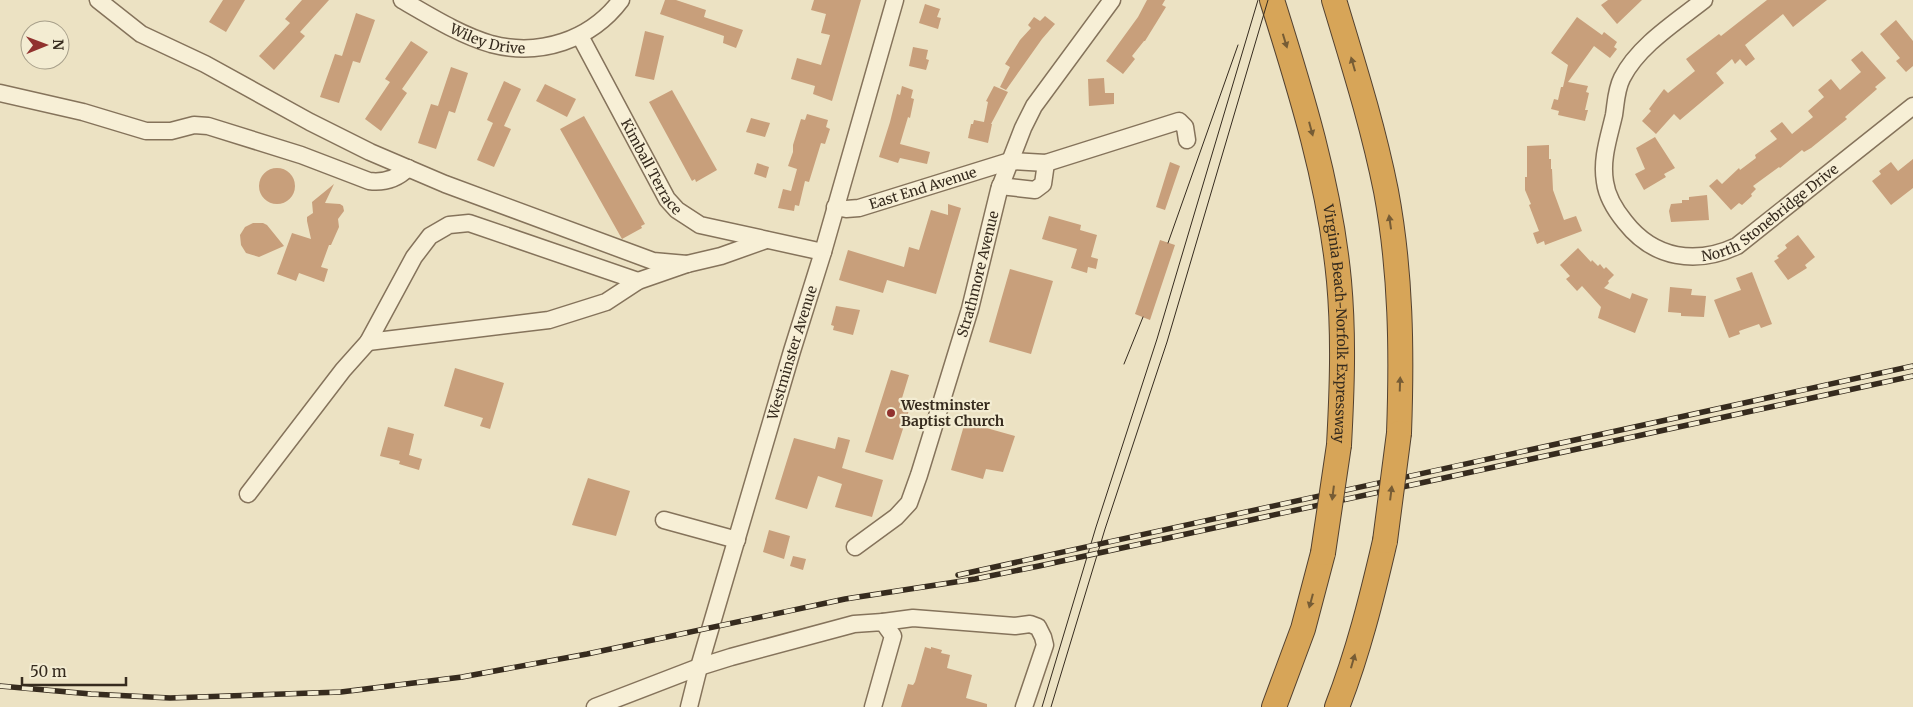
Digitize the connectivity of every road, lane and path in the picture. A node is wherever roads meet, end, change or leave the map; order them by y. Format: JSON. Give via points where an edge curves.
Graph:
{"nodes":[{"id":1,"x":98,"y":0,"type":"edge"},
{"id":2,"x":402,"y":0,"type":"edge"},
{"id":3,"x":621,"y":0,"type":"edge"},
{"id":4,"x":895,"y":0,"type":"edge"},
{"id":5,"x":1112,"y":0,"type":"edge"},
{"id":6,"x":1272,"y":0,"type":"edge"},
{"id":7,"x":1334,"y":0,"type":"edge"},
{"id":8,"x":1704,"y":0,"type":"edge"},
{"id":9,"x":1684,"y":6,"type":"edge"},
{"id":10,"x":580,"y":36,"type":"junction"},
{"id":11,"x":0,"y":93,"type":"edge"},
{"id":12,"x":1913,"y":106,"type":"edge"},
{"id":13,"x":1187,"y":140,"type":"dead end"},
{"id":14,"x":1010,"y":161,"type":"junction"},
{"id":15,"x":1046,"y":163,"type":"junction"},
{"id":16,"x":408,"y":168,"type":"junction"},
{"id":17,"x":1000,"y":186,"type":"junction"},
{"id":18,"x":835,"y":207,"type":"junction"},
{"id":19,"x":766,"y":240,"type":"junction"},
{"id":20,"x":823,"y":252,"type":"junction"},
{"id":21,"x":687,"y":264,"type":"junction"},
{"id":22,"x":638,"y":281,"type":"junction"},
{"id":23,"x":368,"y":342,"type":"junction"},
{"id":24,"x":248,"y":494,"type":"dead end"},
{"id":25,"x":664,"y":520,"type":"dead end"},
{"id":26,"x":737,"y":540,"type":"junction"},
{"id":27,"x":855,"y":548,"type":"dead end"},
{"id":28,"x":883,"y":622,"type":"junction"},
{"id":29,"x":699,"y":667,"type":"junction"},
{"id":30,"x":594,"y":707,"type":"edge"},
{"id":31,"x":689,"y":707,"type":"edge"},
{"id":32,"x":873,"y":707,"type":"edge"},
{"id":33,"x":1024,"y":707,"type":"edge"},
{"id":34,"x":1274,"y":707,"type":"edge"},
{"id":35,"x":1336,"y":707,"type":"edge"}],
"edges":[{"from":1,"to":16,"type":"street","via":[[141,34],[205,64],[327,131]]},
{"from":2,"to":10,"type":"street","name":"Wiley Drive","via":[[461,32],[491,44],[536,48]]},
{"from":3,"to":10,"type":"street","via":[[602,21]]},
{"from":4,"to":18,"type":"street","name":"Westminster Avenue"},
{"from":5,"to":14,"type":"street","name":"Strathmore Avenue","via":[[1034,106]]},
{"from":6,"to":34,"type":"highway","name":"Virginia Beach-Norfolk Expressway","one_way":true,"bridge":true,"via":[[1298,82],[1324,183],[1339,281],[1342,331],[1339,445],[1323,553],[1303,629]]},
{"from":35,"to":7,"type":"highway","one_way":true,"bridge":true,"via":[[1349,675],[1385,541],[1399,433],[1401,368],[1397,272],[1386,191],[1369,119]]},
{"from":8,"to":9,"type":"street","name":"North Stonebridge Drive"},
{"from":9,"to":12,"type":"street","name":"North Stonebridge Drive","via":[[1640,53],[1621,80],[1603,164],[1605,184],[1619,215],[1637,236],[1667,253],[1687,257],[1721,254],[1749,238]]},
{"from":10,"to":19,"type":"street","name":"Kimball Terrace","via":[[667,199],[677,210],[700,225]]},
{"from":11,"to":16,"type":"street","via":[[83,112],[146,131],[208,126],[292,152],[369,181],[392,180]]},
{"from":13,"to":15,"type":"street","via":[[1185,127],[1179,121]]},
{"from":14,"to":15,"type":"street"},
{"from":14,"to":17,"type":"street","name":"Strathmore Avenue"},
{"from":14,"to":18,"type":"street","name":"East End Avenue","via":[[859,208]]},
{"from":15,"to":17,"type":"street","via":[[1043,184],[1035,190]]},
{"from":16,"to":21,"type":"street","via":[[653,261]]},
{"from":17,"to":27,"type":"street","name":"Strathmore Avenue","via":[[970,309],[909,503]]},
{"from":18,"to":20,"type":"street","name":"Westminster Avenue"},
{"from":19,"to":20,"type":"street","name":"Kimball Terrace"},
{"from":19,"to":21,"type":"street"},
{"from":20,"to":26,"type":"street","name":"Westminster Avenue"},
{"from":21,"to":22,"type":"street"},
{"from":22,"to":23,"type":"street","via":[[606,302],[549,320]]},
{"from":22,"to":23,"type":"street","via":[[469,223],[449,225],[430,236],[414,257]]},
{"from":23,"to":24,"type":"street"},
{"from":25,"to":26,"type":"street"},
{"from":26,"to":29,"type":"street","name":"Westminster Avenue"},
{"from":28,"to":29,"type":"street","via":[[854,624]]},
{"from":28,"to":32,"type":"street","via":[[893,636]]},
{"from":28,"to":33,"type":"street","via":[[913,618],[1038,627],[1044,637],[1044,645]]},
{"from":29,"to":30,"type":"street"},
{"from":29,"to":31,"type":"street","name":"Westminster Avenue"}]}
